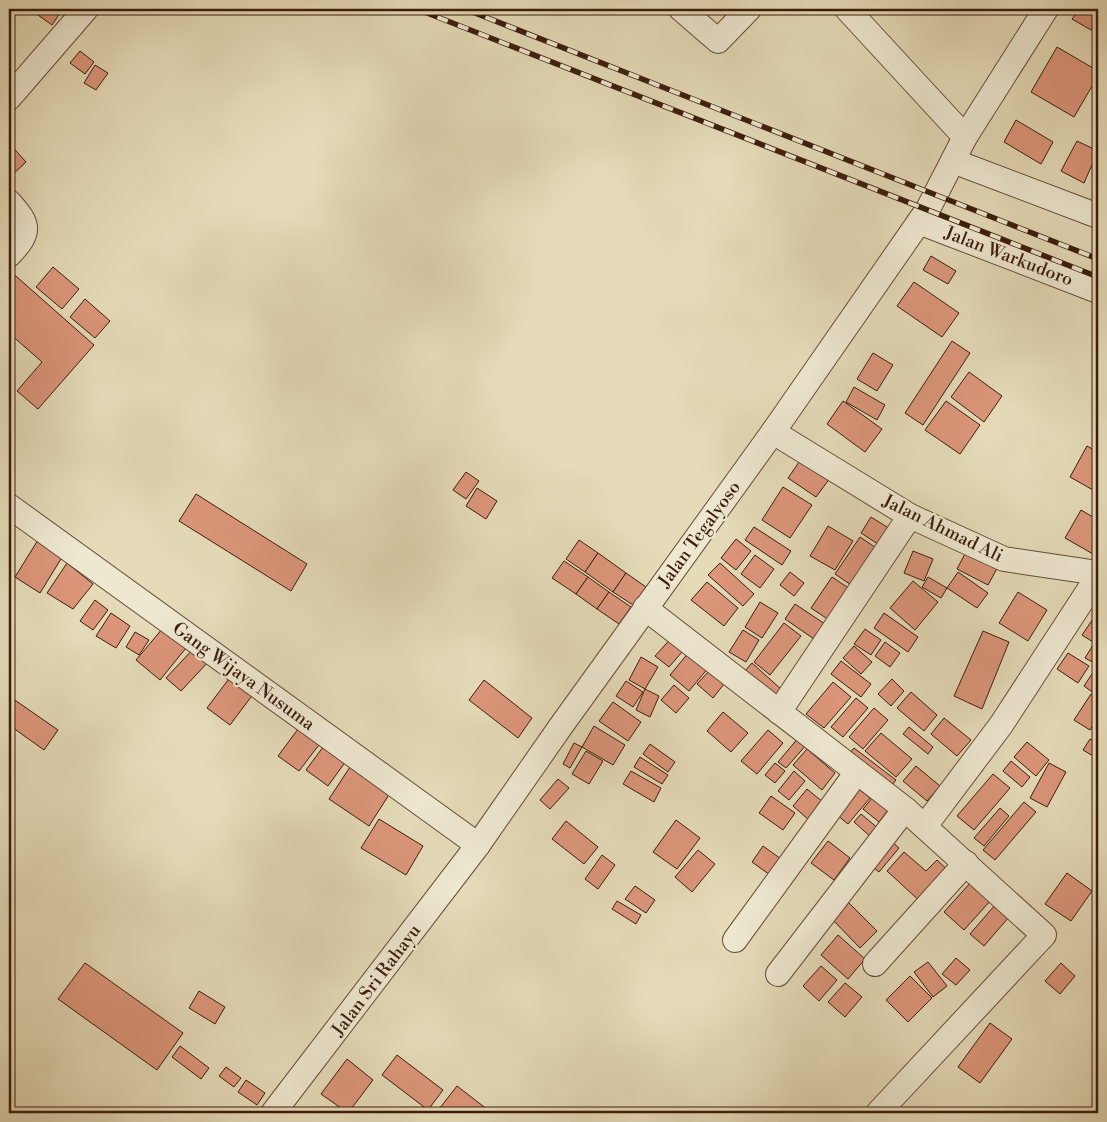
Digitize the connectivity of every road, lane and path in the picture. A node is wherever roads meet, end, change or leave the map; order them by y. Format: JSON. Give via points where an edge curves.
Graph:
{"nodes":[{"id":1,"x":86,"y":9,"type":"edge"},
{"id":2,"x":681,"y":9,"type":"edge"},
{"id":3,"x":748,"y":9,"type":"edge"},
{"id":4,"x":847,"y":9,"type":"edge"},
{"id":5,"x":1046,"y":9,"type":"edge"},
{"id":6,"x":9,"y":98,"type":"edge"},
{"id":7,"x":965,"y":137,"type":"junction"},
{"id":8,"x":953,"y":161,"type":"junction"},
{"id":9,"x":9,"y":202,"type":"edge"},
{"id":10,"x":1098,"y":216,"type":"edge"},
{"id":11,"x":919,"y":222,"type":"junction"},
{"id":12,"x":9,"y":255,"type":"edge"},
{"id":13,"x":1098,"y":291,"type":"edge"},
{"id":14,"x":774,"y":432,"type":"junction"},
{"id":15,"x":9,"y":506,"type":"edge"},
{"id":16,"x":910,"y":516,"type":"junction"},
{"id":17,"x":1098,"y":575,"type":"edge"},
{"id":18,"x":645,"y":608,"type":"junction"},
{"id":19,"x":779,"y":712,"type":"junction"},
{"id":20,"x":857,"y":772,"type":"junction"},
{"id":21,"x":905,"y":809,"type":"junction"},
{"id":22,"x":925,"y":826,"type":"junction"},
{"id":23,"x":478,"y":845,"type":"junction"},
{"id":24,"x":966,"y":863,"type":"junction"},
{"id":25,"x":735,"y":940,"type":"dead end"},
{"id":26,"x":875,"y":964,"type":"dead end"},
{"id":27,"x":778,"y":974,"type":"dead end"},
{"id":28,"x":273,"y":1113,"type":"edge"},
{"id":29,"x":878,"y":1113,"type":"edge"}],
"edges":[{"from":1,"to":6,"type":"street"},
{"from":2,"to":3,"type":"street","via":[[718,42]]},
{"from":4,"to":7,"type":"street"},
{"from":5,"to":7,"type":"street","name":"Jalan Tegalyoso"},
{"from":7,"to":8,"type":"street","name":"Jalan Tegalyoso"},
{"from":8,"to":10,"type":"street"},
{"from":8,"to":11,"type":"street","name":"Jalan Tegalyoso"},
{"from":9,"to":12,"type":"street","via":[[22,216],[27,230],[23,240]]},
{"from":11,"to":13,"type":"street","name":"Jalan Warkudoro"},
{"from":11,"to":14,"type":"street","name":"Jalan Tegalyoso"},
{"from":14,"to":16,"type":"street","name":"Jalan Ahmad Ali"},
{"from":14,"to":18,"type":"street","name":"Jalan Tegalyoso"},
{"from":15,"to":23,"type":"street","name":"Gang Wijaya Nusuma"},
{"from":16,"to":17,"type":"street","name":"Jalan Ahmad Ali","via":[[1004,559]]},
{"from":16,"to":19,"type":"street"},
{"from":17,"to":22,"type":"street","via":[[1001,725]]},
{"from":18,"to":19,"type":"street"},
{"from":18,"to":23,"type":"street","name":"Jalan Tegalyoso"},
{"from":19,"to":20,"type":"street"},
{"from":20,"to":21,"type":"street"},
{"from":20,"to":25,"type":"street"},
{"from":21,"to":22,"type":"street"},
{"from":21,"to":27,"type":"street"},
{"from":22,"to":24,"type":"street"},
{"from":23,"to":28,"type":"street","name":"Jalan Sri Rahayu"},
{"from":24,"to":26,"type":"street"},
{"from":24,"to":29,"type":"street","via":[[1044,935]]}]}
